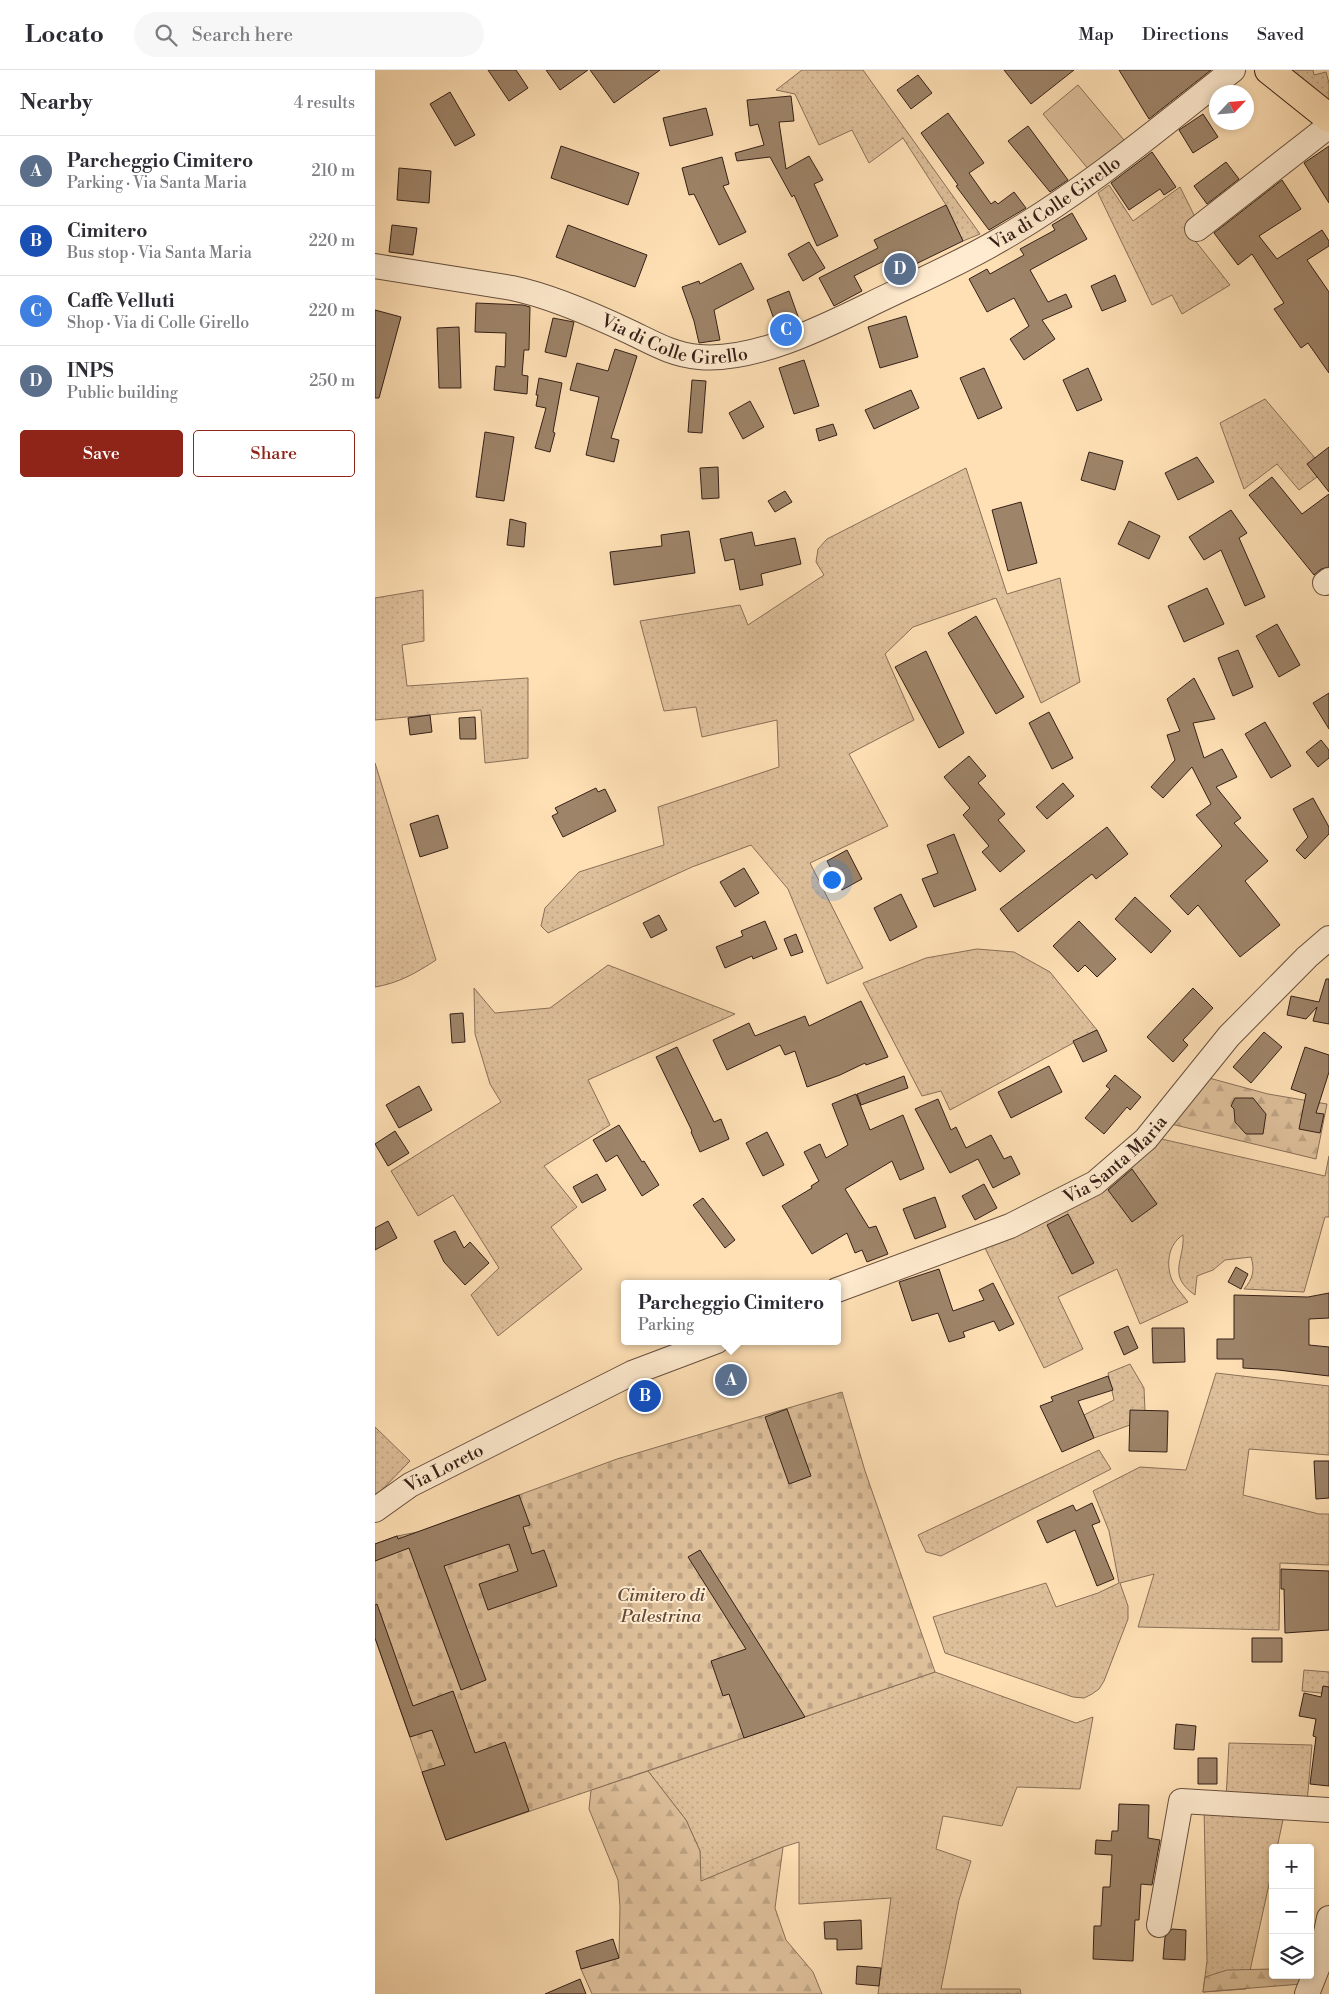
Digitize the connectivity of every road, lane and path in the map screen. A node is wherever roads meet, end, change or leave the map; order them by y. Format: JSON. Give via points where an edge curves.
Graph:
{"nodes":[{"id":1,"x":1233,"y":70,"type":"edge"},
{"id":2,"x":1269,"y":70,"type":"edge"},
{"id":3,"x":1329,"y":118,"type":"edge"},
{"id":4,"x":1329,"y":126,"type":"edge"},
{"id":5,"x":1197,"y":229,"type":"dead end"},
{"id":6,"x":375,"y":266,"type":"edge"},
{"id":7,"x":1329,"y":938,"type":"edge"},
{"id":8,"x":841,"y":1289,"type":"edge"},
{"id":9,"x":706,"y":1345,"type":"edge"},
{"id":10,"x":375,"y":1510,"type":"edge"},
{"id":11,"x":1329,"y":1810,"type":"edge"},
{"id":12,"x":1329,"y":1918,"type":"edge"},
{"id":13,"x":1159,"y":1925,"type":"dead end"},
{"id":14,"x":1307,"y":1994,"type":"edge"}],
"edges":[{"from":1,"to":6,"type":"street","name":"Via di Colle Girello","via":[[1087,182],[999,241],[833,322],[745,354],[685,355],[530,292]]},
{"from":2,"to":3,"type":"main road"},
{"from":4,"to":5,"type":"street"},
{"from":7,"to":8,"type":"street","name":"Via Santa Maria","via":[[1229,1036],[1146,1139],[1095,1183],[998,1231]]},
{"from":9,"to":10,"type":"street","name":"Via Loreto","via":[[632,1373],[410,1485]]},
{"from":11,"to":13,"type":"street","via":[[1181,1801]]},
{"from":12,"to":14,"type":"street","via":[[1320,1961]]}]}
